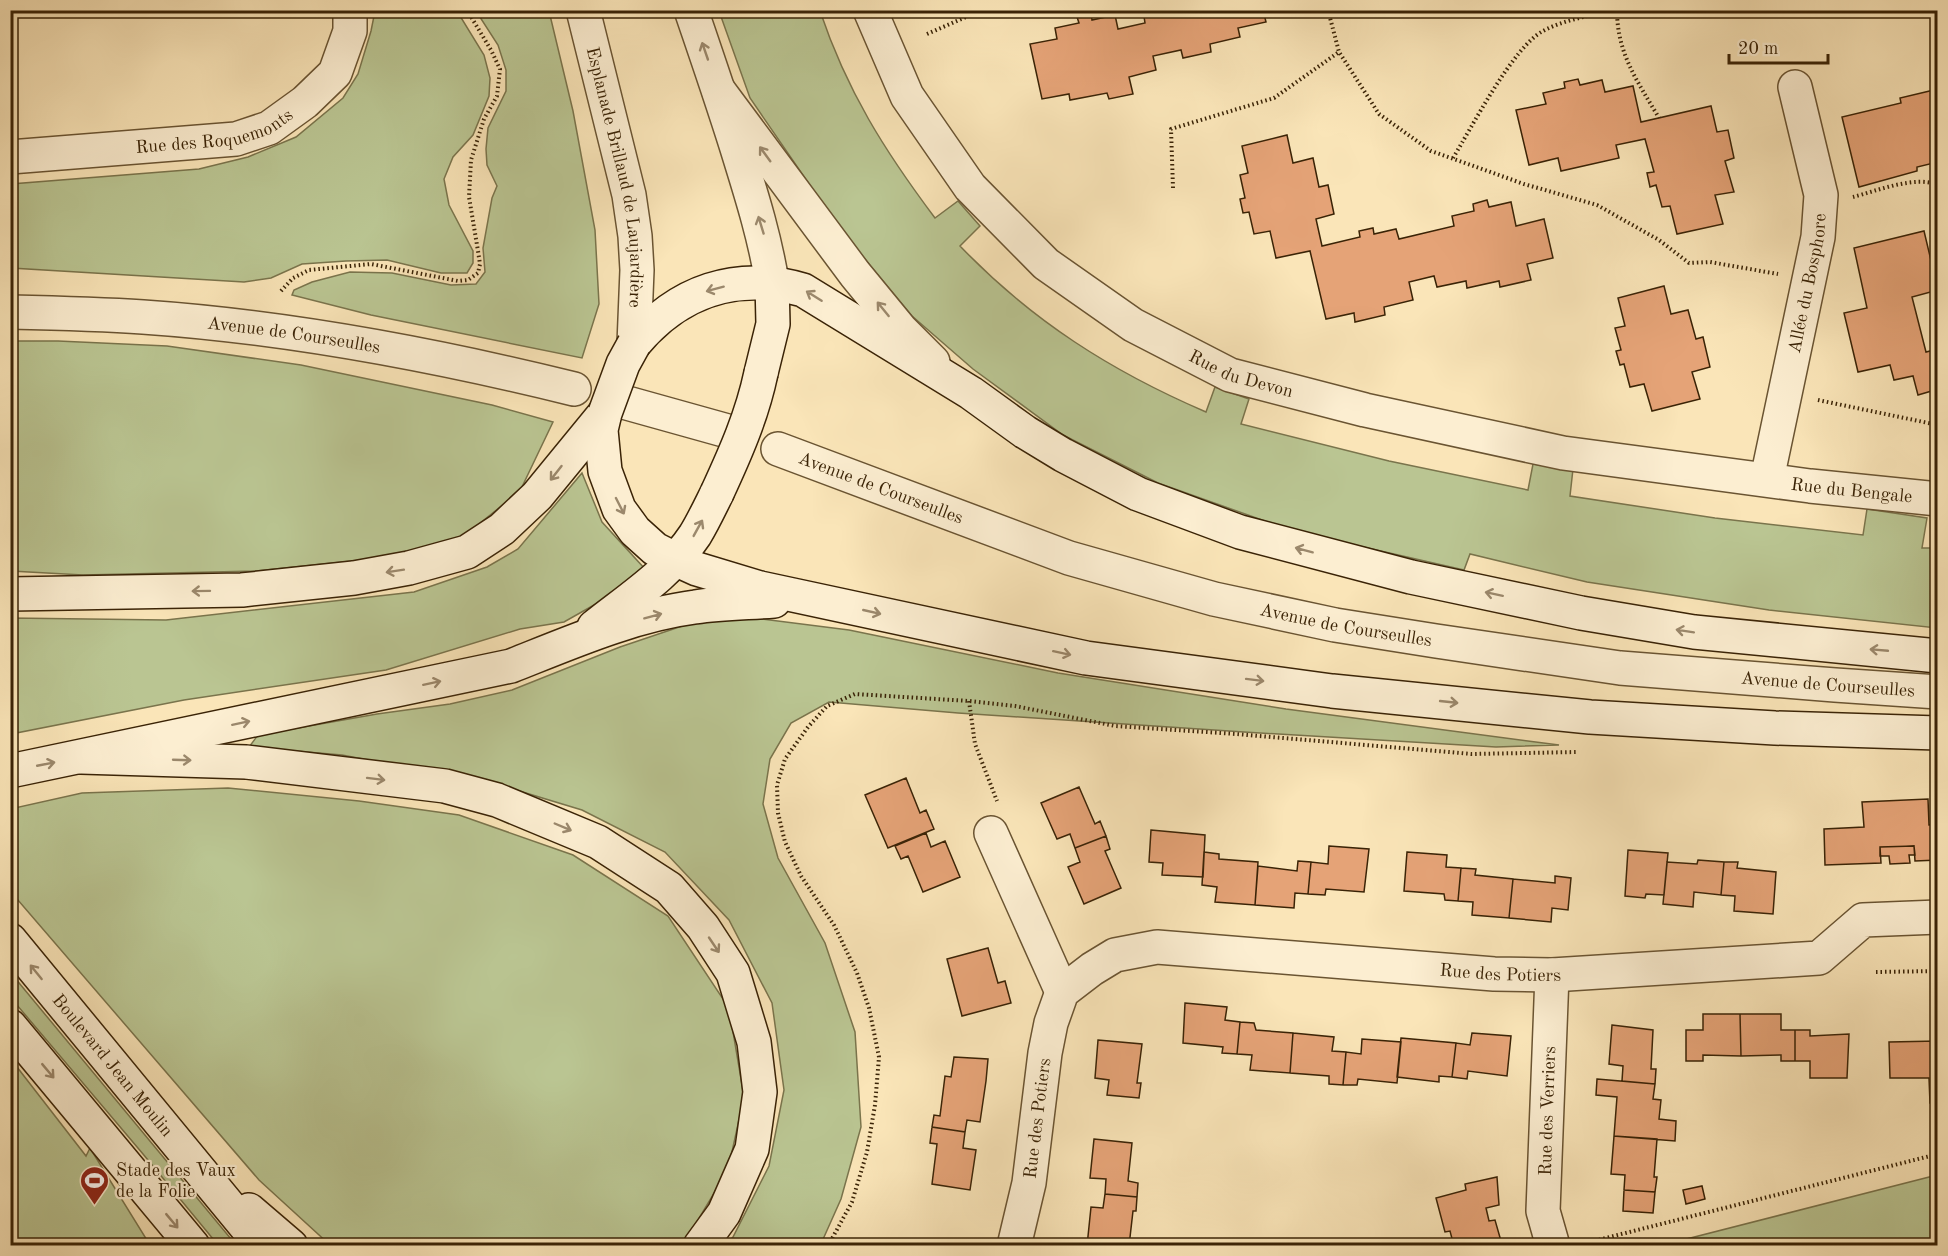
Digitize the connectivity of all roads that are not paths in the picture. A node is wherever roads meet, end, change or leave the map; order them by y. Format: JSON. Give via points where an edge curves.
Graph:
{"nodes":[{"id":1,"x":350,"y":10,"type":"edge"},
{"id":2,"x":583,"y":10,"type":"edge"},
{"id":3,"x":691,"y":10,"type":"edge"},
{"id":4,"x":870,"y":10,"type":"edge"},
{"id":5,"x":1796,"y":87,"type":"dead end"},
{"id":6,"x":719,"y":91,"type":"junction"},
{"id":7,"x":10,"y":157,"type":"edge"},
{"id":8,"x":772,"y":282,"type":"junction"},
{"id":9,"x":10,"y":312,"type":"edge"},
{"id":10,"x":638,"y":333,"type":"junction"},
{"id":11,"x":573,"y":389,"type":"dead end"},
{"id":12,"x":970,"y":393,"type":"junction"},
{"id":13,"x":606,"y":418,"type":"junction"},
{"id":14,"x":731,"y":432,"type":"dead end"},
{"id":15,"x":778,"y":449,"type":"dead end"},
{"id":16,"x":1767,"y":479,"type":"junction"},
{"id":17,"x":1938,"y":498,"type":"edge"},
{"id":18,"x":675,"y":559,"type":"junction"},
{"id":19,"x":10,"y":594,"type":"edge"},
{"id":20,"x":815,"y":599,"type":"junction"},
{"id":21,"x":578,"y":640,"type":"junction"},
{"id":22,"x":1938,"y":656,"type":"edge"},
{"id":23,"x":1938,"y":692,"type":"edge"},
{"id":24,"x":1938,"y":733,"type":"edge"},
{"id":25,"x":81,"y":757,"type":"junction"},
{"id":26,"x":10,"y":771,"type":"edge"},
{"id":27,"x":991,"y":833,"type":"road end"},
{"id":28,"x":1938,"y":917,"type":"edge"},
{"id":29,"x":10,"y":940,"type":"edge"},
{"id":30,"x":1552,"y":975,"type":"junction"},
{"id":31,"x":1062,"y":992,"type":"junction"},
{"id":32,"x":10,"y":1026,"type":"edge"},
{"id":33,"x":193,"y":1163,"type":"junction"},
{"id":34,"x":193,"y":1245,"type":"edge"},
{"id":35,"x":262,"y":1245,"type":"edge"},
{"id":36,"x":291,"y":1245,"type":"edge"},
{"id":37,"x":700,"y":1245,"type":"edge"},
{"id":38,"x":1014,"y":1245,"type":"edge"},
{"id":39,"x":1553,"y":1245,"type":"edge"}],
"edges":[{"from":1,"to":7,"type":"main road","name":"Rue des Roquemonts","via":[[350,31],[335,73],[305,102],[269,128],[236,139]]},
{"from":2,"to":10,"type":"main road","name":"Esplanade Brillaud de Laujardière","via":[[629,195],[635,236]]},
{"from":6,"to":3,"type":"main road","one_way":true},
{"from":4,"to":16,"type":"main road","name":"Rue du Devon","via":[[907,96],[970,187],[1046,264],[1133,325],[1230,375],[1365,410],[1563,453]]},
{"from":5,"to":16,"type":"main road","name":"Allée du Bosphore","via":[[1821,195],[1818,237]]},
{"from":8,"to":6,"type":"main road","one_way":true,"via":[[766,244]]},
{"from":12,"to":6,"type":"main road","one_way":true,"via":[[901,330],[814,221]]},
{"from":8,"to":10,"type":"main road","one_way":true,"via":[[734,284],[695,294]]},
{"from":12,"to":8,"type":"main road","one_way":true,"via":[[803,290]]},
{"from":18,"to":8,"type":"main road","one_way":true,"bridge":true,"via":[[694,536],[743,436],[773,324]]},
{"from":9,"to":11,"type":"main road","name":"Avenue de Courseulles","via":[[144,317],[296,334],[493,369]]},
{"from":10,"to":13,"type":"main road","bridge":true,"via":[[623,364]]},
{"from":22,"to":12,"type":"main road","one_way":true,"via":[[1638,623],[1411,578],[1278,543],[1138,494],[1025,432]]},
{"from":13,"to":14,"type":"main road"},
{"from":13,"to":18,"type":"main road","one_way":true,"via":[[605,471],[619,509],[655,549]]},
{"from":13,"to":19,"type":"main road","one_way":true,"via":[[537,496],[467,552],[354,578],[242,590]]},
{"from":15,"to":23,"type":"main road","name":"Avenue de Courseulles","via":[[1069,558],[1214,599],[1335,625],[1620,668]]},
{"from":16,"to":17,"type":"main road","name":"Rue du Bengale"},
{"from":18,"to":20,"type":"main road","via":[[738,582]]},
{"from":18,"to":21,"type":"main road"},
{"from":21,"to":20,"type":"main road","one_way":true,"via":[[653,615],[695,607]]},
{"from":20,"to":24,"type":"main road","one_way":true,"via":[[1086,658],[1332,691],[1590,717]]},
{"from":25,"to":21,"type":"main road","one_way":true,"via":[[511,666]]},
{"from":26,"to":25,"type":"main road","one_way":true},
{"from":25,"to":37,"type":"main road","one_way":true,"via":[[246,762],[445,786],[497,800],[598,842],[669,888],[703,927],[733,973],[754,1042],[760,1092],[752,1149],[724,1213]]},
{"from":27,"to":31,"type":"main road"},
{"from":28,"to":30,"type":"main road","name":"Rue des Potiers","via":[[1863,920],[1819,958]]},
{"from":33,"to":29,"type":"main road","name":"Boulevard Jean Moulin","one_way":true},
{"from":30,"to":31,"type":"main road","name":"Rue des Potiers","via":[[1494,974],[1157,947],[1115,955]]},
{"from":30,"to":39,"type":"main road","name":"Rue des Verriers","via":[[1543,1211]]},
{"from":31,"to":38,"type":"main road","name":"Rue des Potiers","via":[[1044,1053],[1029,1183]]},
{"from":32,"to":34,"type":"main road","one_way":true},
{"from":33,"to":35,"type":"main road","name":"Boulevard Jean Moulin"},
{"from":33,"to":36,"type":"main road"}]}
